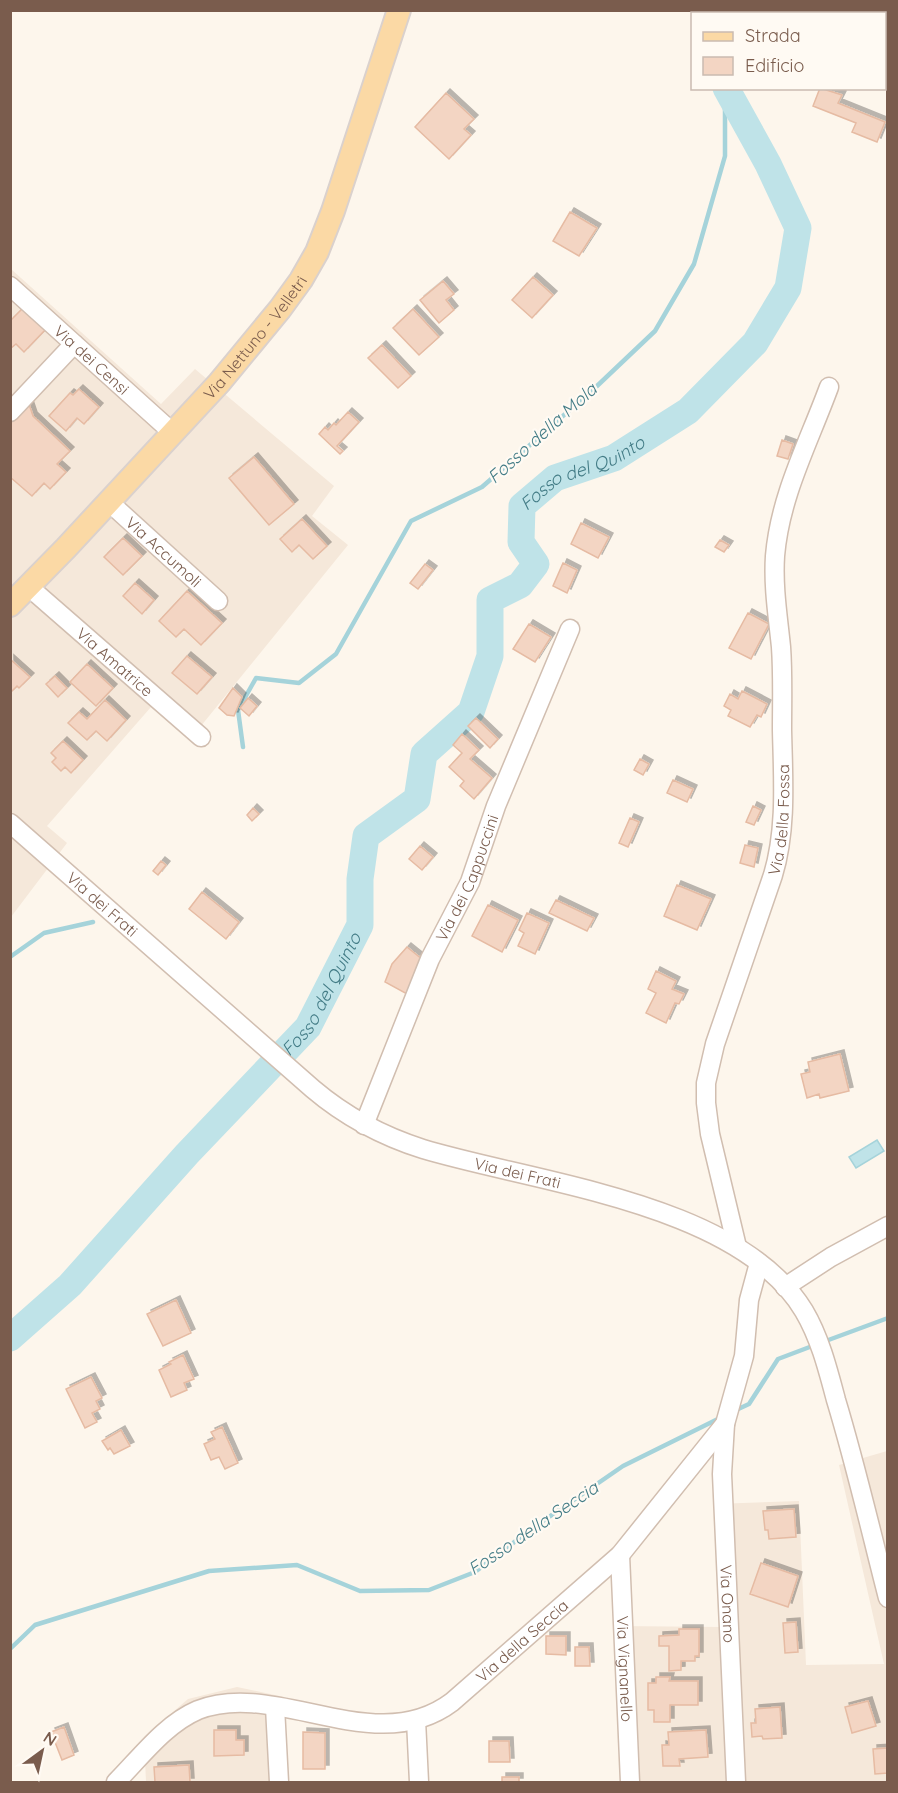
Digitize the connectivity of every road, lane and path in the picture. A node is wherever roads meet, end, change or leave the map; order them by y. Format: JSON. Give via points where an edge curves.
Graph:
{"nodes":[{"id":1,"x":399,"y":10,"type":"edge"},
{"id":2,"x":10,"y":286,"type":"edge"},
{"id":3,"x":74,"y":345,"type":"junction"},
{"id":4,"x":829,"y":387,"type":"dead end"},
{"id":5,"x":10,"y":412,"type":"edge"},
{"id":6,"x":173,"y":434,"type":"junction"},
{"id":7,"x":109,"y":502,"type":"junction"},
{"id":8,"x":29,"y":587,"type":"junction"},
{"id":9,"x":218,"y":602,"type":"dead end"},
{"id":10,"x":10,"y":605,"type":"edge"},
{"id":11,"x":570,"y":629,"type":"dead end"},
{"id":12,"x":201,"y":737,"type":"dead end"},
{"id":13,"x":10,"y":824,"type":"edge"},
{"id":14,"x":364,"y":1125,"type":"junction"},
{"id":15,"x":888,"y":1226,"type":"edge"},
{"id":16,"x":737,"y":1246,"type":"junction"},
{"id":17,"x":759,"y":1263,"type":"junction"},
{"id":18,"x":785,"y":1287,"type":"junction"},
{"id":19,"x":725,"y":1424,"type":"junction"},
{"id":20,"x":620,"y":1555,"type":"junction"},
{"id":21,"x":888,"y":1598,"type":"edge"},
{"id":22,"x":275,"y":1707,"type":"junction"},
{"id":23,"x":416,"y":1719,"type":"junction"},
{"id":24,"x":116,"y":1782,"type":"edge"},
{"id":25,"x":279,"y":1782,"type":"edge"},
{"id":26,"x":419,"y":1782,"type":"edge"},
{"id":27,"x":630,"y":1782,"type":"edge"},
{"id":28,"x":736,"y":1782,"type":"edge"}],
"edges":[{"from":1,"to":6,"type":"main road","name":"Via Nettuno - Velletri","via":[[333,211],[312,262],[269,322]]},
{"from":2,"to":3,"type":"street","name":"Via dei Censi"},
{"from":3,"to":5,"type":"street"},
{"from":3,"to":6,"type":"street","name":"Via dei Censi"},
{"from":4,"to":16,"type":"street","name":"Via della Fossa","via":[[790,485],[776,547],[783,779],[778,854],[715,1044],[706,1083],[710,1134]]},
{"from":6,"to":7,"type":"main road","name":"Via Nettuno - Velletri"},
{"from":7,"to":8,"type":"main road","name":"Via Nettuno - Velletri"},
{"from":7,"to":9,"type":"street","name":"Via Accumoli"},
{"from":8,"to":10,"type":"main road","name":"Via Nettuno - Velletri"},
{"from":8,"to":12,"type":"street","name":"Via Amatrice"},
{"from":11,"to":14,"type":"street","name":"Via dei Cappuccini","via":[[496,806],[473,875],[430,959]]},
{"from":13,"to":14,"type":"street","name":"Via dei Frati","via":[[328,1101]]},
{"from":14,"to":16,"type":"street","name":"Via dei Frati","via":[[434,1153],[654,1210]]},
{"from":15,"to":18,"type":"street"},
{"from":16,"to":17,"type":"street","name":"Via dei Frati"},
{"from":17,"to":18,"type":"street","name":"Via dei Frati"},
{"from":17,"to":19,"type":"street","name":"Via della Seccia","via":[[749,1300],[746,1342]]},
{"from":18,"to":21,"type":"street","name":"Via dei Frati","via":[[816,1334]]},
{"from":19,"to":20,"type":"street","name":"Via della Seccia"},
{"from":19,"to":28,"type":"street","name":"Via Onano","via":[[722,1474]]},
{"from":20,"to":23,"type":"street","name":"Via della Seccia","via":[[452,1702]]},
{"from":20,"to":27,"type":"street","name":"Via Vignanello"},
{"from":22,"to":23,"type":"street","name":"Via della Seccia","via":[[366,1722]]},
{"from":22,"to":24,"type":"street","name":"Via della Seccia","via":[[230,1704],[199,1710],[170,1729]]},
{"from":22,"to":25,"type":"street"},
{"from":23,"to":26,"type":"street"}]}
